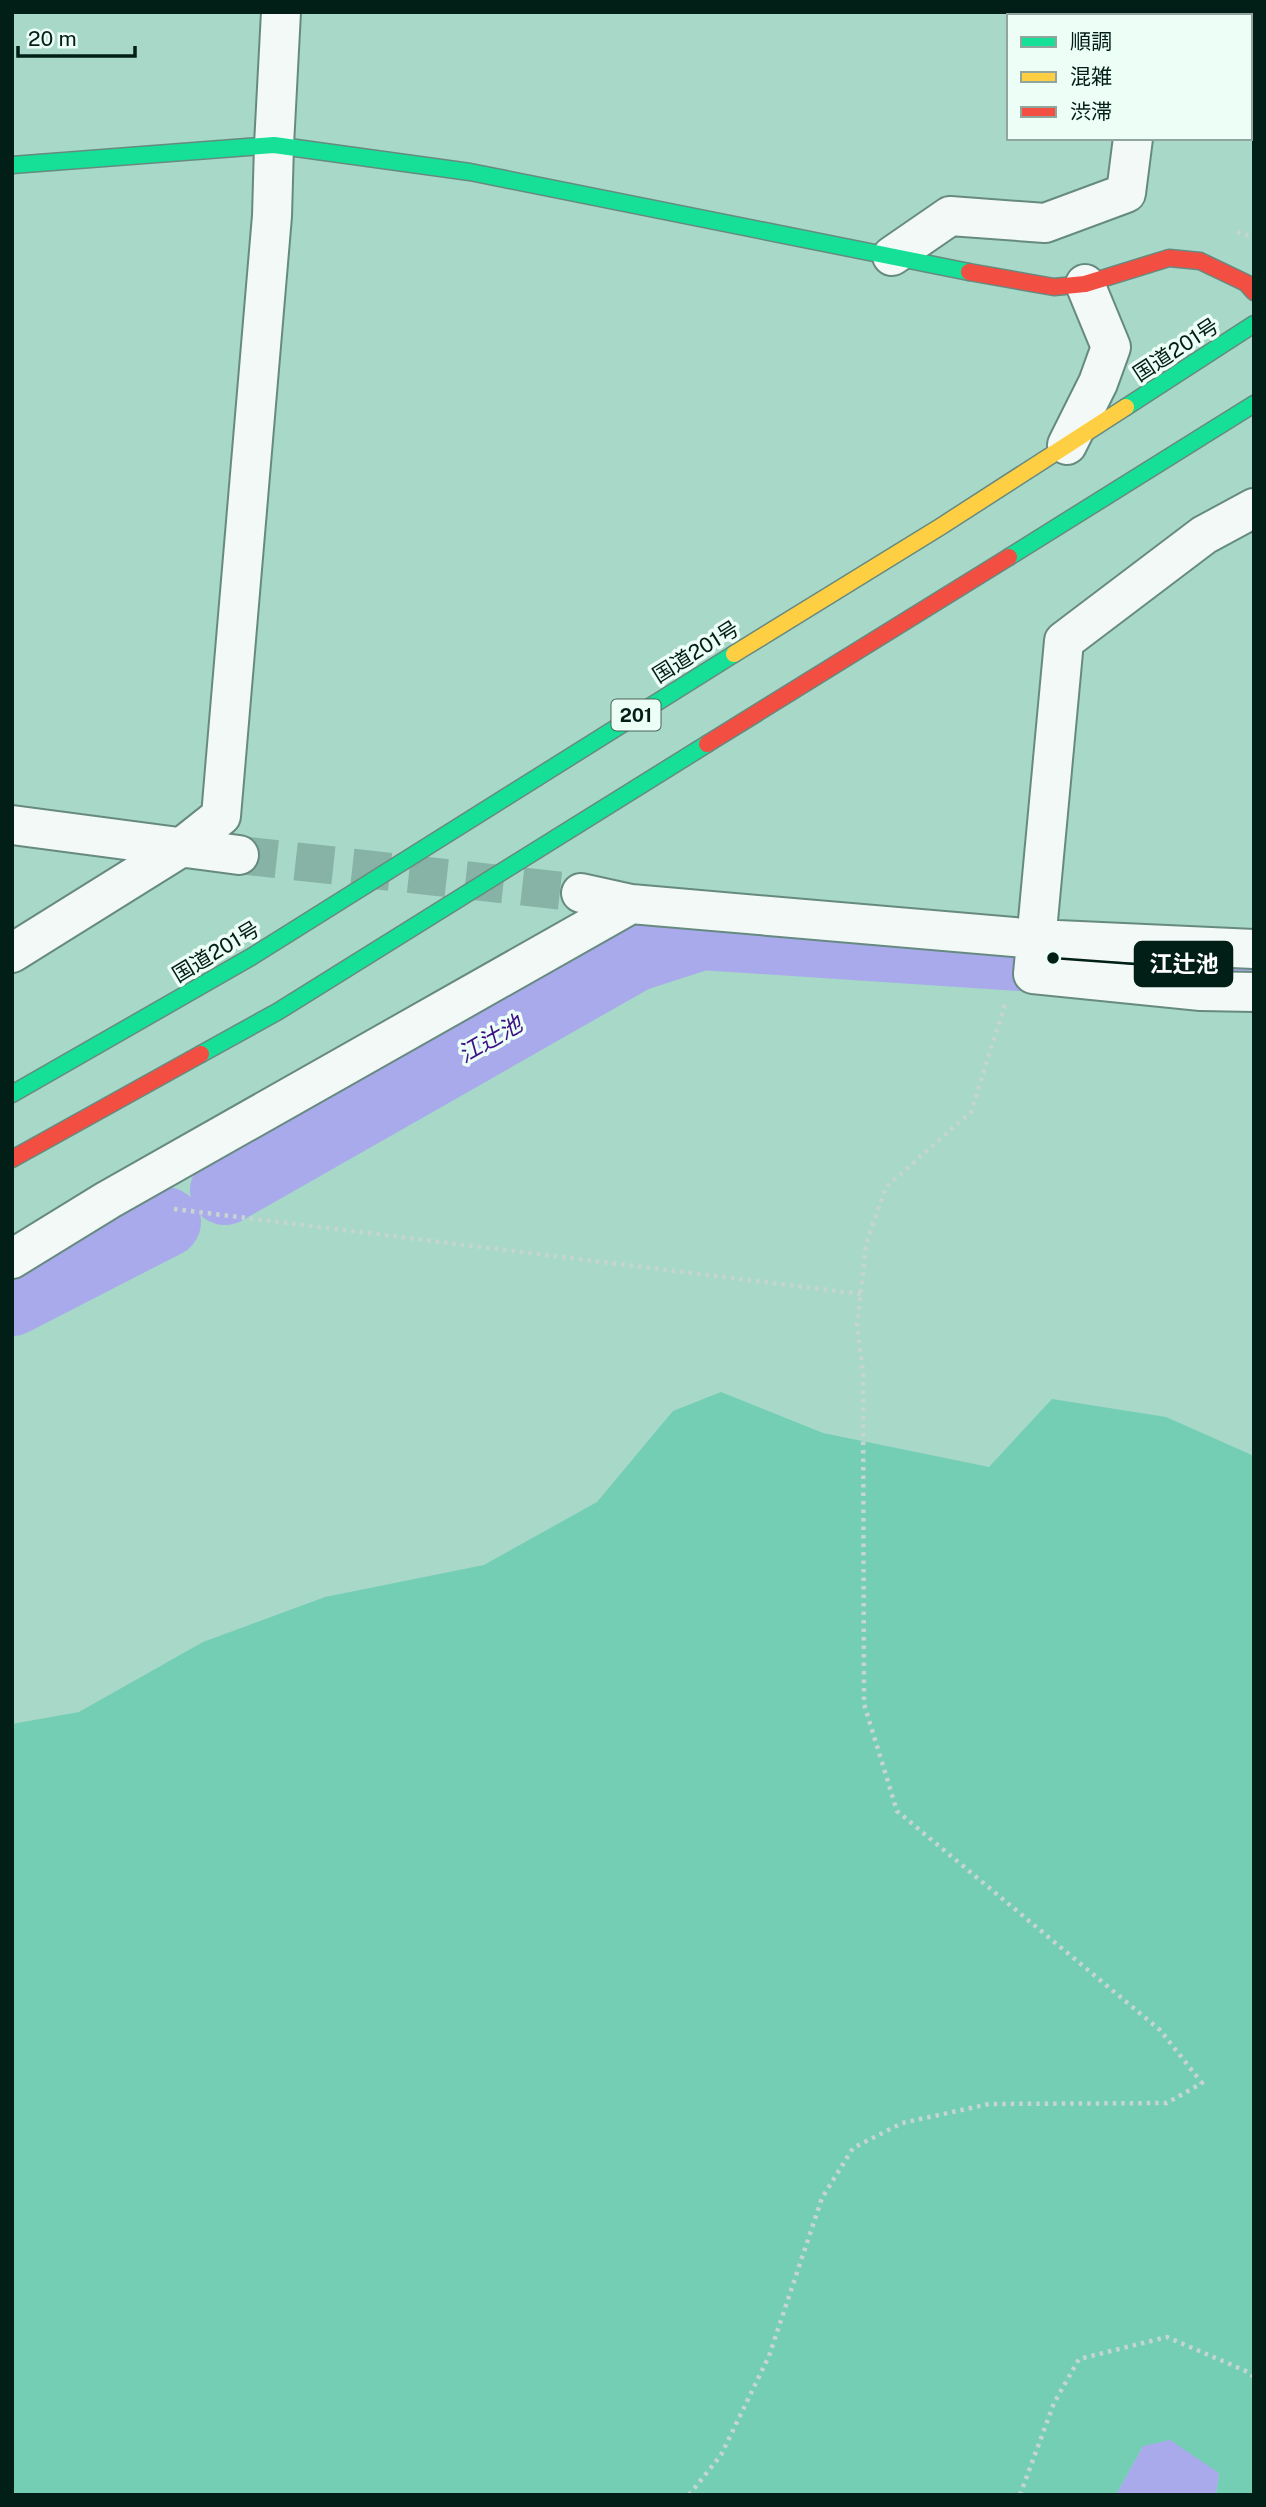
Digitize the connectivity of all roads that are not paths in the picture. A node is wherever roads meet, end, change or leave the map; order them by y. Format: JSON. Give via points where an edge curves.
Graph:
{"nodes":[{"id":1,"x":281,"y":12,"type":"edge"},
{"id":2,"x":1133,"y":140,"type":"edge"},
{"id":3,"x":274,"y":145,"type":"junction"},
{"id":4,"x":12,"y":165,"type":"edge"},
{"id":5,"x":892,"y":256,"type":"junction"},
{"id":6,"x":1085,"y":284,"type":"junction"},
{"id":7,"x":1254,"y":292,"type":"edge"},
{"id":8,"x":1254,"y":324,"type":"edge"},
{"id":9,"x":1254,"y":404,"type":"edge"},
{"id":10,"x":1067,"y":446,"type":"junction"},
{"id":11,"x":1254,"y":508,"type":"edge"},
{"id":12,"x":12,"y":825,"type":"edge"},
{"id":13,"x":182,"y":847,"type":"junction"},
{"id":14,"x":239,"y":855,"type":"tunnel mouth"},
{"id":15,"x":581,"y":893,"type":"tunnel mouth"},
{"id":16,"x":631,"y":904,"type":"junction"},
{"id":17,"x":1254,"y":949,"type":"edge"},
{"id":18,"x":12,"y":953,"type":"edge"},
{"id":19,"x":1034,"y":957,"type":"junction"},
{"id":20,"x":1254,"y":992,"type":"edge"},
{"id":21,"x":12,"y":1094,"type":"edge"},
{"id":22,"x":12,"y":1158,"type":"edge"},
{"id":23,"x":12,"y":1258,"type":"edge"}],
"edges":[{"from":1,"to":3,"type":"street"},
{"from":2,"to":5,"type":"street","via":[[1126,193],[1045,223],[950,216]]},
{"from":3,"to":4,"type":"main road"},
{"from":3,"to":5,"type":"main road","via":[[470,172]]},
{"from":3,"to":13,"type":"street","via":[[272,216],[221,816]]},
{"from":5,"to":6,"type":"main road","via":[[1022,283]]},
{"from":6,"to":7,"type":"main road","via":[[1169,258],[1200,261],[1246,283]]},
{"from":6,"to":10,"type":"street","via":[[1111,347]]},
{"from":8,"to":10,"type":"main road","name":"国道201号","number":"201"},
{"from":9,"to":22,"type":"main road","via":[[277,1012]]},
{"from":10,"to":21,"type":"main road","name":"国道201号","number":"201","via":[[251,957]]},
{"from":11,"to":19,"type":"street","via":[[1204,535],[1064,641]]},
{"from":12,"to":13,"type":"street"},
{"from":13,"to":14,"type":"street"},
{"from":13,"to":18,"type":"street"},
{"from":15,"to":16,"type":"street"},
{"from":16,"to":19,"type":"street"},
{"from":16,"to":23,"type":"street"},
{"from":17,"to":19,"type":"street"},
{"from":19,"to":20,"type":"street","via":[[1201,992]]}]}
